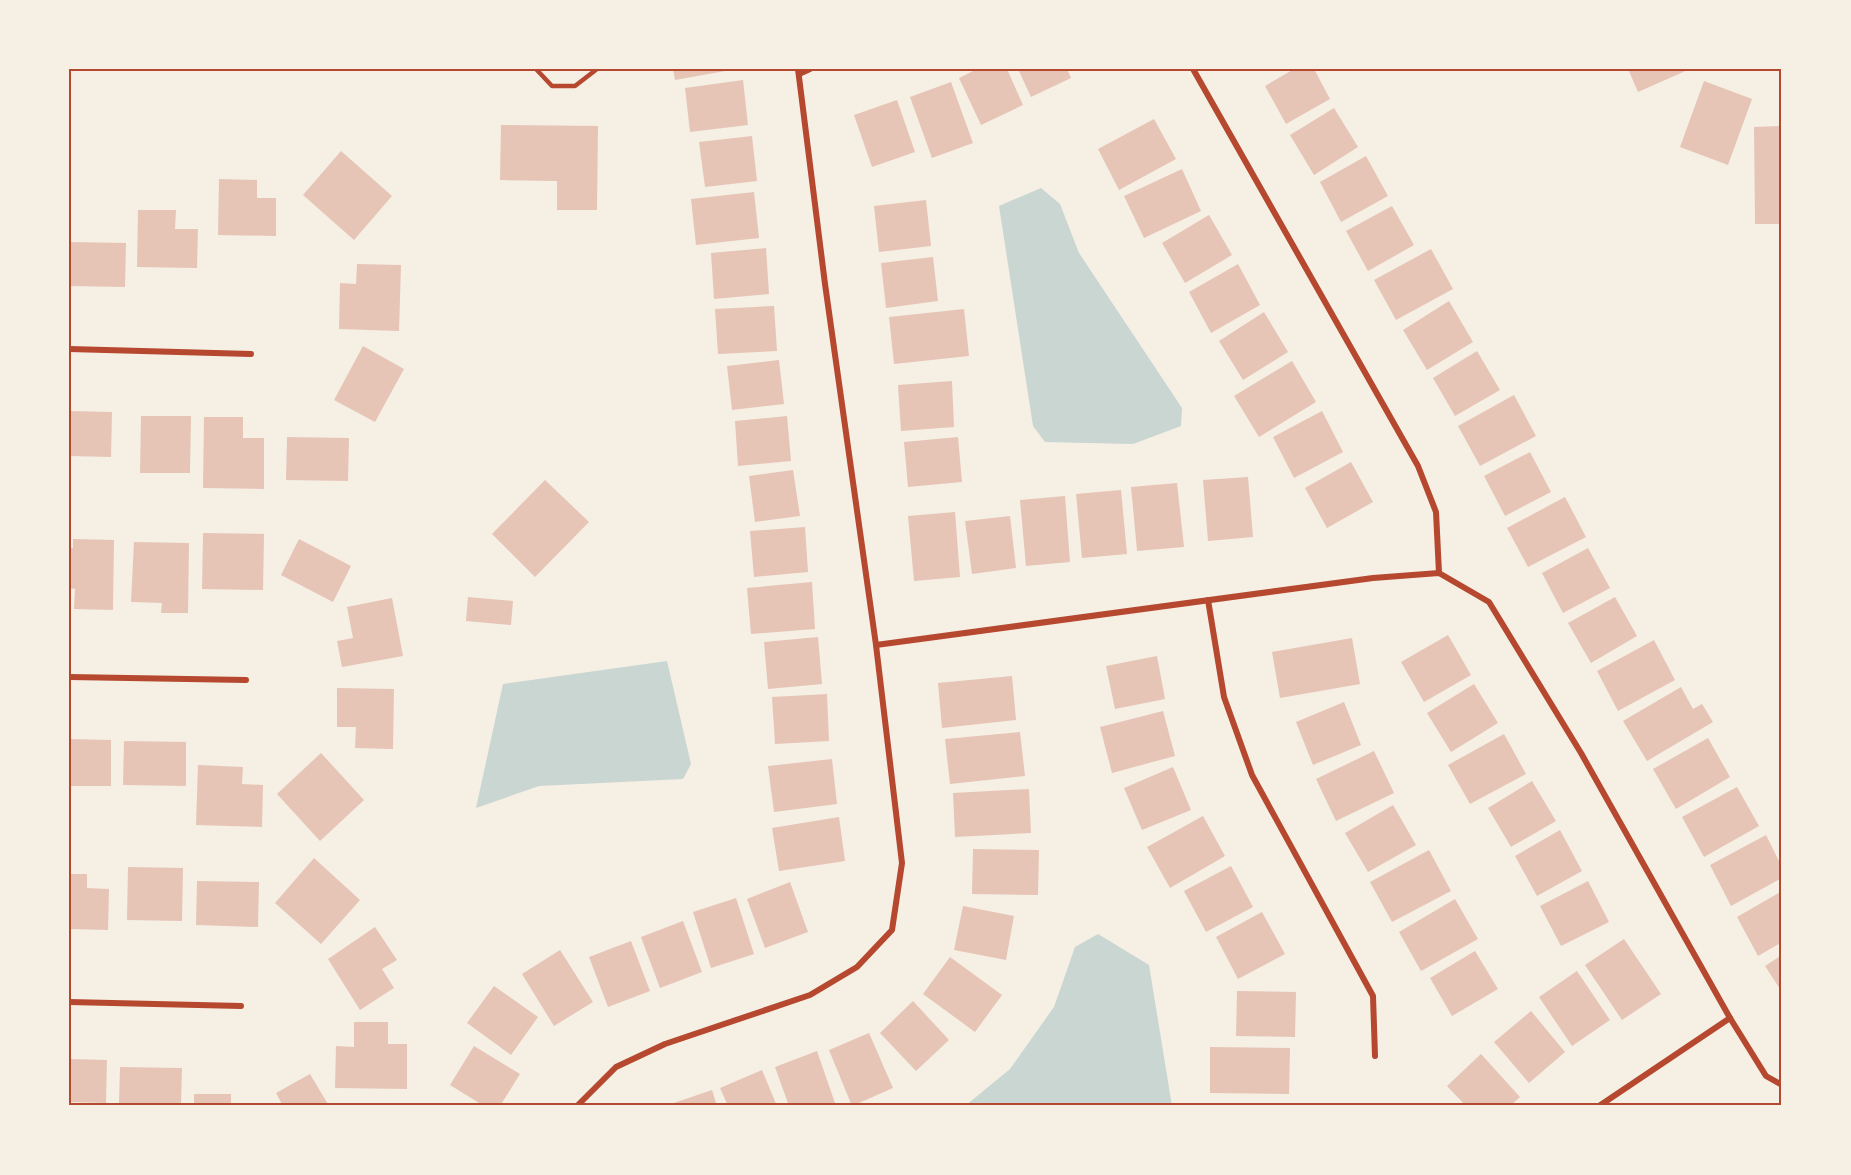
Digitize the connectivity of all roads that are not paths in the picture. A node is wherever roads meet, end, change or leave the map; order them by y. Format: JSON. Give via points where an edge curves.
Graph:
{"nodes":[{"id":1,"x":536,"y":69,"type":"edge"},
{"id":2,"x":597,"y":69,"type":"edge"},
{"id":3,"x":810,"y":69,"type":"edge"},
{"id":4,"x":1193,"y":69,"type":"edge"},
{"id":5,"x":798,"y":71,"type":"edge"},
{"id":6,"x":69,"y":349,"type":"edge"},
{"id":7,"x":251,"y":354,"type":"dead end"},
{"id":8,"x":1438,"y":573,"type":"junction"},
{"id":9,"x":1208,"y":600,"type":"junction"},
{"id":10,"x":876,"y":645,"type":"junction"},
{"id":11,"x":69,"y":677,"type":"edge"},
{"id":12,"x":246,"y":680,"type":"dead end"},
{"id":13,"x":69,"y":1002,"type":"edge"},
{"id":14,"x":241,"y":1006,"type":"dead end"},
{"id":15,"x":1730,"y":1018,"type":"junction"},
{"id":16,"x":1375,"y":1056,"type":"dead end"},
{"id":17,"x":1782,"y":1085,"type":"edge"},
{"id":18,"x":577,"y":1106,"type":"edge"},
{"id":19,"x":1599,"y":1106,"type":"edge"}],
"edges":[{"from":1,"to":2,"type":"lane","via":[[552,86],[575,86]]},
{"from":3,"to":5,"type":"street"},
{"from":4,"to":8,"type":"street","via":[[1418,466],[1436,512]]},
{"from":5,"to":10,"type":"street"},
{"from":6,"to":7,"type":"street"},
{"from":8,"to":9,"type":"street"},
{"from":8,"to":15,"type":"street","via":[[1489,602],[1581,753]]},
{"from":9,"to":10,"type":"street"},
{"from":9,"to":16,"type":"street","via":[[1224,697],[1252,774],[1372,996]]},
{"from":10,"to":18,"type":"street","via":[[902,863],[892,930],[857,967],[810,995],[665,1044],[616,1067]]},
{"from":11,"to":12,"type":"street"},
{"from":13,"to":14,"type":"street"},
{"from":15,"to":17,"type":"street","via":[[1766,1076]]},
{"from":15,"to":19,"type":"street"}]}
